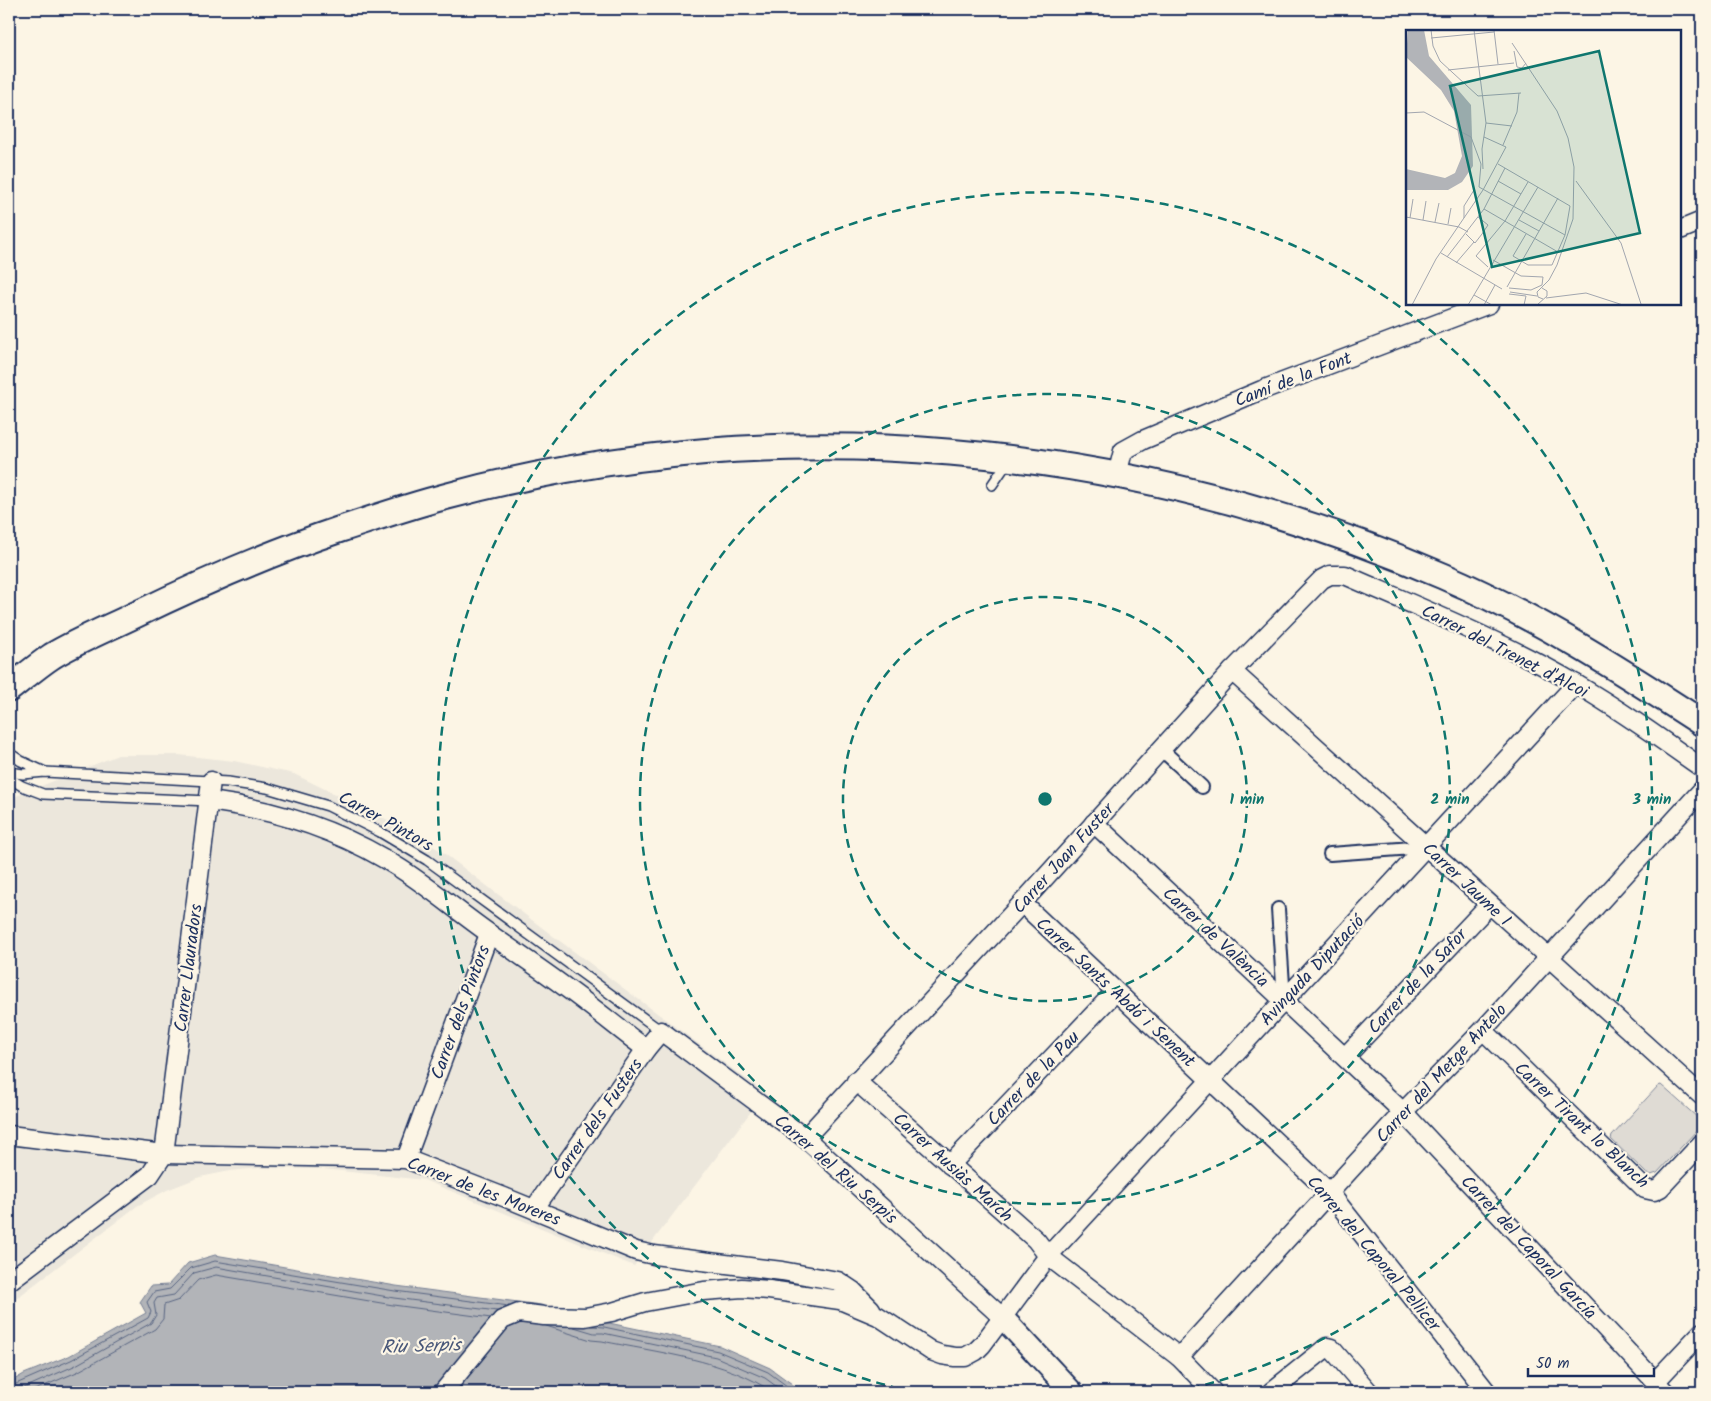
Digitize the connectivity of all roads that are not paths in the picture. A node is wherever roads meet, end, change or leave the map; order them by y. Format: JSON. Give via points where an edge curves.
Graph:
{"nodes":[{"id":1,"x":1702,"y":221,"type":"edge"},
{"id":2,"x":1681,"y":230,"type":"edge"},
{"id":3,"x":1486,"y":305,"type":"edge"},
{"id":4,"x":1010,"y":458,"type":"junction"},
{"id":5,"x":1117,"y":475,"type":"junction"},
{"id":6,"x":992,"y":485,"type":"dead end"},
{"id":7,"x":1322,"y":578,"type":"joint"},
{"id":8,"x":53,"y":656,"type":"junction"},
{"id":9,"x":9,"y":667,"type":"edge"},
{"id":10,"x":1232,"y":672,"type":"junction"},
{"id":11,"x":1576,"y":684,"type":"junction"},
{"id":12,"x":9,"y":689,"type":"edge"},
{"id":13,"x":1702,"y":723,"type":"edge"},
{"id":14,"x":1161,"y":749,"type":"junction"},
{"id":15,"x":9,"y":753,"type":"edge"},
{"id":16,"x":1702,"y":768,"type":"edge"},
{"id":17,"x":9,"y":772,"type":"edge"},
{"id":18,"x":45,"y":772,"type":"junction"},
{"id":19,"x":9,"y":778,"type":"edge"},
{"id":20,"x":211,"y":781,"type":"junction"},
{"id":21,"x":1202,"y":787,"type":"dead end"},
{"id":22,"x":1702,"y":790,"type":"edge"},
{"id":23,"x":210,"y":801,"type":"junction"},
{"id":24,"x":1094,"y":823,"type":"junction"},
{"id":25,"x":1427,"y":847,"type":"junction"},
{"id":26,"x":1330,"y":854,"type":"dead end"},
{"id":27,"x":1022,"y":903,"type":"junction"},
{"id":28,"x":1489,"y":905,"type":"junction"},
{"id":29,"x":1278,"y":909,"type":"dead end"},
{"id":30,"x":489,"y":934,"type":"junction"},
{"id":31,"x":1548,"y":958,"type":"junction"},
{"id":32,"x":1115,"y":992,"type":"junction"},
{"id":33,"x":1284,"y":1000,"type":"junction"},
{"id":34,"x":1483,"y":1030,"type":"junction"},
{"id":35,"x":661,"y":1031,"type":"junction"},
{"id":36,"x":646,"y":1050,"type":"junction"},
{"id":37,"x":1345,"y":1057,"type":"junction"},
{"id":38,"x":1210,"y":1080,"type":"junction"},
{"id":39,"x":856,"y":1081,"type":"junction"},
{"id":40,"x":1702,"y":1096,"type":"edge"},
{"id":41,"x":1403,"y":1112,"type":"junction"},
{"id":42,"x":9,"y":1135,"type":"edge"},
{"id":43,"x":805,"y":1138,"type":"junction"},
{"id":44,"x":1702,"y":1142,"type":"edge"},
{"id":45,"x":164,"y":1154,"type":"junction"},
{"id":46,"x":406,"y":1160,"type":"junction"},
{"id":47,"x":950,"y":1165,"type":"junction"},
{"id":48,"x":1329,"y":1192,"type":"junction"},
{"id":49,"x":534,"y":1209,"type":"junction"},
{"id":50,"x":1048,"y":1256,"type":"junction"},
{"id":51,"x":9,"y":1281,"type":"edge"},
{"id":52,"x":878,"y":1316,"type":"junction"},
{"id":53,"x":1003,"y":1318,"type":"junction"},
{"id":54,"x":1702,"y":1332,"type":"edge"},
{"id":55,"x":1179,"y":1357,"type":"junction"},
{"id":56,"x":1660,"y":1387,"type":"edge"},
{"id":57,"x":443,"y":1392,"type":"edge"},
{"id":58,"x":1072,"y":1392,"type":"edge"},
{"id":59,"x":1212,"y":1392,"type":"edge"},
{"id":60,"x":1272,"y":1392,"type":"edge"},
{"id":61,"x":1369,"y":1392,"type":"edge"},
{"id":62,"x":1487,"y":1392,"type":"edge"}],
"edges":[{"from":1,"to":2,"type":"street"},
{"from":3,"to":5,"type":"street","name":"Camí de la Font","via":[[1262,390],[1143,440],[1122,451]]},
{"from":4,"to":5,"type":"main road"},
{"from":4,"to":6,"type":"lane"},
{"from":4,"to":8,"type":"main road","via":[[876,446],[795,447],[689,454],[544,474],[444,497],[284,549],[193,586]]},
{"from":5,"to":13,"type":"main road","via":[[1192,491],[1305,524],[1447,578],[1580,646]]},
{"from":7,"to":10,"type":"street","name":"Carrer Joan Fuster"},
{"from":7,"to":11,"type":"street","name":"Carrer del Trenet d'Alcoi","via":[[1330,574],[1345,575],[1466,627]]},
{"from":8,"to":9,"type":"main road"},
{"from":8,"to":12,"type":"main road"},
{"from":10,"to":14,"type":"street","name":"Carrer Joan Fuster"},
{"from":10,"to":25,"type":"street","name":"Carrer Jaume I"},
{"from":11,"to":16,"type":"street","name":"Carrer del Trenet d'Alcoi"},
{"from":11,"to":25,"type":"street","name":"Avinguda Diputació"},
{"from":14,"to":21,"type":"street"},
{"from":14,"to":24,"type":"street","name":"Carrer Joan Fuster"},
{"from":15,"to":18,"type":"lane"},
{"from":17,"to":18,"type":"lane","name":"Carrer Pintors"},
{"from":18,"to":20,"type":"lane","name":"Carrer Pintors"},
{"from":19,"to":23,"type":"lane","via":[[43,794]]},
{"from":20,"to":23,"type":"street","name":"Carrer Llauradors"},
{"from":20,"to":35,"type":"lane","name":"Carrer Pintors","via":[[267,788],[304,798],[335,809],[380,832],[427,860]]},
{"from":22,"to":31,"type":"street","name":"Carrer del Metge Antelo"},
{"from":23,"to":30,"type":"street","name":"Carrer dels Pintors","via":[[282,816],[345,839],[402,870]]},
{"from":23,"to":45,"type":"street","name":"Carrer Llauradors"},
{"from":24,"to":27,"type":"street","name":"Carrer Joan Fuster"},
{"from":24,"to":33,"type":"street","name":"Carrer de València"},
{"from":25,"to":26,"type":"street"},
{"from":25,"to":28,"type":"street","name":"Carrer Jaume I"},
{"from":25,"to":33,"type":"street","name":"Avinguda Diputació"},
{"from":27,"to":32,"type":"street","name":"Carrer Sants Abdó i Senent"},
{"from":27,"to":39,"type":"street","name":"Carrer Joan Fuster"},
{"from":28,"to":31,"type":"street","name":"Carrer Jaume I"},
{"from":28,"to":37,"type":"street","name":"Carrer de la Safor"},
{"from":29,"to":33,"type":"street"},
{"from":30,"to":36,"type":"street","via":[[566,987]]},
{"from":30,"to":46,"type":"street","name":"Carrer dels Pintors"},
{"from":31,"to":34,"type":"street","name":"Carrer del Metge Antelo"},
{"from":31,"to":40,"type":"street","name":"Carrer Jaume I"},
{"from":32,"to":38,"type":"street","name":"Carrer Sants Abdó i Senent"},
{"from":32,"to":47,"type":"street","name":"Carrer de la Pau"},
{"from":33,"to":37,"type":"street","name":"Carrer de València"},
{"from":33,"to":38,"type":"street","name":"Avinguda Diputació"},
{"from":34,"to":41,"type":"street","name":"Carrer del Metge Antelo"},
{"from":34,"to":44,"type":"street","name":"Carrer Tirant lo Blanch","via":[[1645,1189],[1654,1191],[1660,1188]]},
{"from":35,"to":36,"type":"street","name":"Carrer dels Fusters"},
{"from":35,"to":43,"type":"street","name":"Carrer del Riu Serpis"},
{"from":36,"to":49,"type":"street","name":"Carrer dels Fusters"},
{"from":37,"to":41,"type":"street","name":"Carrer de València"},
{"from":38,"to":48,"type":"street","name":"Carrer del Caporal Pellicer"},
{"from":38,"to":50,"type":"street","name":"Avinguda Diputació"},
{"from":39,"to":43,"type":"street","name":"Carrer Joan Fuster"},
{"from":39,"to":47,"type":"street","name":"Carrer Ausiàs March"},
{"from":41,"to":48,"type":"street","name":"Carrer del Metge Antelo"},
{"from":41,"to":56,"type":"street","name":"Carrer del Caporal García"},
{"from":42,"to":45,"type":"street","name":"Carrer de les Moreres"},
{"from":43,"to":53,"type":"street","name":"Carrer del Riu Serpis"},
{"from":45,"to":46,"type":"street","name":"Carrer de les Moreres"},
{"from":45,"to":51,"type":"street","via":[[150,1174]]},
{"from":46,"to":49,"type":"street","name":"Carrer de les Moreres"},
{"from":47,"to":50,"type":"street","name":"Carrer Ausiàs March","via":[[1036,1240]]},
{"from":48,"to":55,"type":"street","name":"Carrer del Metge Antelo"},
{"from":48,"to":62,"type":"street","name":"Carrer del Caporal Pellicer"},
{"from":49,"to":52,"type":"street","name":"Carrer de les Moreres","via":[[636,1251],[838,1281]]},
{"from":50,"to":53,"type":"street"},
{"from":50,"to":55,"type":"street","name":"Carrer Ausiàs March"},
{"from":52,"to":53,"type":"street","via":[[931,1351],[955,1358],[976,1351]]},
{"from":52,"to":57,"type":"street","via":[[840,1300],[742,1288],[686,1294],[585,1318],[519,1313],[502,1320]]},
{"from":53,"to":58,"type":"street"},
{"from":54,"to":56,"type":"street"},
{"from":55,"to":59,"type":"street","name":"Carrer Ausiàs March"},
{"from":60,"to":61,"type":"street","via":[[1327,1347]]}]}
